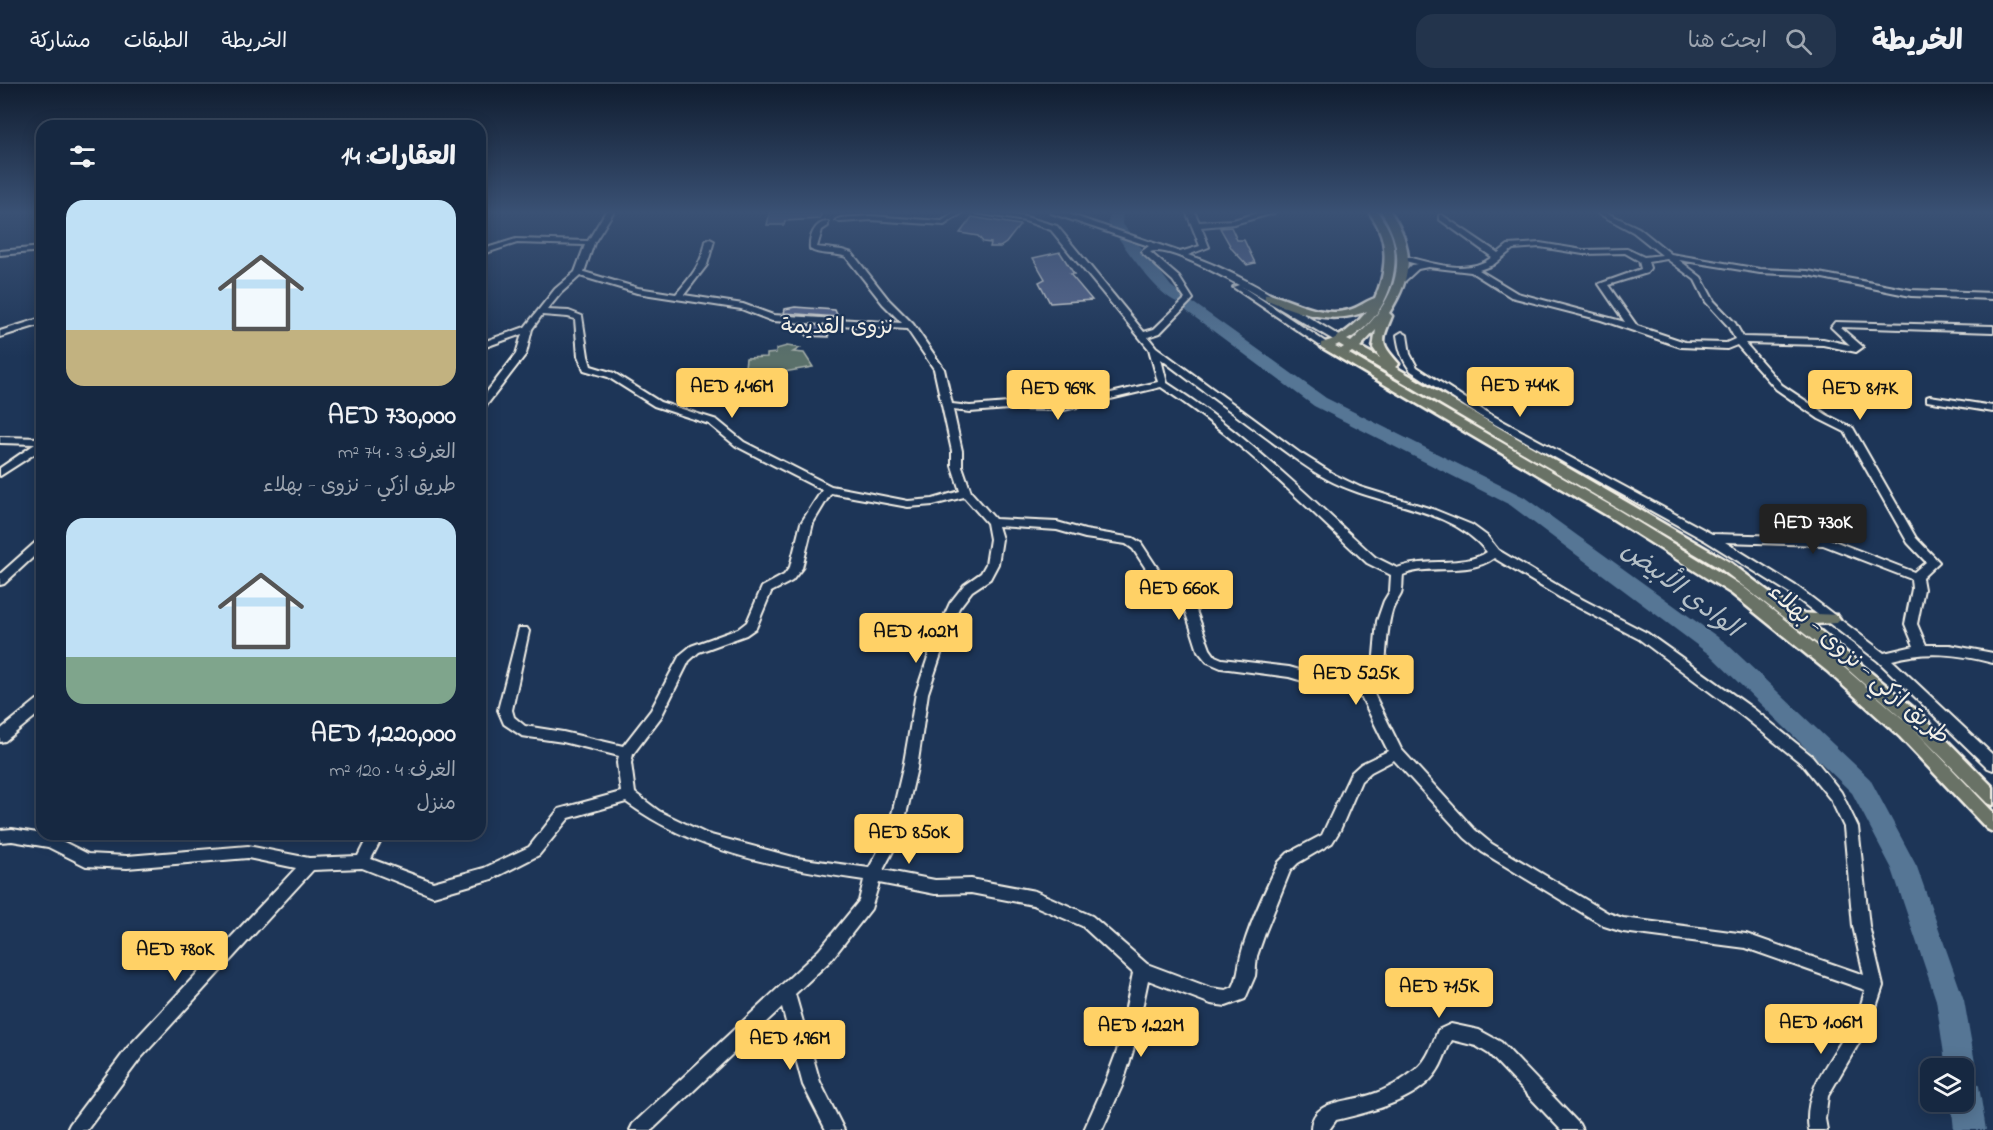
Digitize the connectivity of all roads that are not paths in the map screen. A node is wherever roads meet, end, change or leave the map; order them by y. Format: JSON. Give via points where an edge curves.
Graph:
{"nodes":[{"id":1,"x":584,"y":260,"type":"edge"},
{"id":2,"x":707,"y":260,"type":"edge"},
{"id":3,"x":853,"y":260,"type":"edge"},
{"id":4,"x":1086,"y":260,"type":"edge"},
{"id":5,"x":1152,"y":260,"type":"edge"},
{"id":6,"x":1195,"y":260,"type":"edge"},
{"id":7,"x":1390,"y":260,"type":"edge"},
{"id":8,"x":1404,"y":260,"type":"edge"},
{"id":9,"x":1410,"y":260,"type":"edge"},
{"id":10,"x":1492,"y":260,"type":"edge"},
{"id":11,"x":1643,"y":260,"type":"edge"},
{"id":12,"x":1675,"y":260,"type":"edge"},
{"id":13,"x":1693,"y":260,"type":"edge"},
{"id":14,"x":1198,"y":261,"type":"junction"},
{"id":15,"x":1428,"y":265,"type":"junction"},
{"id":16,"x":1473,"y":270,"type":"junction"},
{"id":17,"x":579,"y":273,"type":"junction"},
{"id":18,"x":1402,"y":279,"type":"junction"},
{"id":19,"x":1387,"y":284,"type":"junction"},
{"id":20,"x":678,"y":296,"type":"junction"},
{"id":21,"x":1993,"y":296,"type":"edge"},
{"id":22,"x":1269,"y":297,"type":"junction"},
{"id":23,"x":1394,"y":299,"type":"junction"},
{"id":24,"x":540,"y":312,"type":"junction"},
{"id":25,"x":36,"y":323,"type":"edge"},
{"id":26,"x":910,"y":326,"type":"junction"},
{"id":27,"x":528,"y":329,"type":"junction"},
{"id":28,"x":1993,"y":329,"type":"edge"},
{"id":29,"x":1635,"y":330,"type":"junction"},
{"id":30,"x":0,"y":334,"type":"edge"},
{"id":31,"x":1143,"y":335,"type":"junction"},
{"id":32,"x":1402,"y":335,"type":"dead end"},
{"id":33,"x":1741,"y":340,"type":"junction"},
{"id":34,"x":486,"y":344,"type":"edge"},
{"id":35,"x":1325,"y":345,"type":"joint"},
{"id":36,"x":1344,"y":347,"type":"junction"},
{"id":37,"x":1154,"y":349,"type":"junction"},
{"id":38,"x":1163,"y":384,"type":"junction"},
{"id":39,"x":1436,"y":395,"type":"junction"},
{"id":40,"x":1930,"y":399,"type":"dead end"},
{"id":41,"x":486,"y":400,"type":"edge"},
{"id":42,"x":948,"y":407,"type":"junction"},
{"id":43,"x":1993,"y":409,"type":"edge"},
{"id":44,"x":0,"y":440,"type":"edge"},
{"id":45,"x":36,"y":442,"type":"edge"},
{"id":46,"x":36,"y":446,"type":"edge"},
{"id":47,"x":0,"y":473,"type":"edge"},
{"id":48,"x":828,"y":489,"type":"junction"},
{"id":49,"x":966,"y":493,"type":"junction"},
{"id":50,"x":992,"y":522,"type":"junction"},
{"id":51,"x":1710,"y":538,"type":"junction"},
{"id":52,"x":36,"y":548,"type":"edge"},
{"id":53,"x":1494,"y":553,"type":"junction"},
{"id":54,"x":1397,"y":573,"type":"junction"},
{"id":55,"x":1916,"y":578,"type":"junction"},
{"id":56,"x":0,"y":581,"type":"edge"},
{"id":57,"x":1796,"y":618,"type":"junction"},
{"id":58,"x":1832,"y":619,"type":"junction"},
{"id":59,"x":523,"y":631,"type":"dead end"},
{"id":60,"x":1922,"y":650,"type":"junction"},
{"id":61,"x":1882,"y":658,"type":"junction"},
{"id":62,"x":1993,"y":658,"type":"edge"},
{"id":63,"x":1367,"y":694,"type":"junction"},
{"id":64,"x":36,"y":709,"type":"edge"},
{"id":65,"x":0,"y":737,"type":"edge"},
{"id":66,"x":626,"y":752,"type":"junction"},
{"id":67,"x":1396,"y":753,"type":"junction"},
{"id":68,"x":1993,"y":764,"type":"edge"},
{"id":69,"x":628,"y":796,"type":"junction"},
{"id":70,"x":1993,"y":798,"type":"edge"},
{"id":71,"x":1993,"y":824,"type":"edge"},
{"id":72,"x":0,"y":836,"type":"edge"},
{"id":73,"x":36,"y":839,"type":"edge"},
{"id":74,"x":44,"y":840,"type":"edge"},
{"id":75,"x":374,"y":840,"type":"edge"},
{"id":76,"x":362,"y":862,"type":"junction"},
{"id":77,"x":309,"y":864,"type":"junction"},
{"id":78,"x":873,"y":875,"type":"junction"},
{"id":79,"x":1142,"y":970,"type":"junction"},
{"id":80,"x":1875,"y":986,"type":"junction"},
{"id":81,"x":786,"y":993,"type":"junction"},
{"id":82,"x":76,"y":1130,"type":"edge"},
{"id":83,"x":639,"y":1130,"type":"edge"},
{"id":84,"x":836,"y":1130,"type":"edge"},
{"id":85,"x":1093,"y":1130,"type":"edge"},
{"id":86,"x":1320,"y":1130,"type":"edge"},
{"id":87,"x":1573,"y":1130,"type":"edge"},
{"id":88,"x":1818,"y":1130,"type":"edge"}],
"edges":[{"from":1,"to":17,"type":"street"},
{"from":2,"to":20,"type":"street"},
{"from":3,"to":26,"type":"street"},
{"from":4,"to":31,"type":"street"},
{"from":5,"to":31,"type":"street","via":[[1185,290],[1189,300],[1157,331]]},
{"from":6,"to":14,"type":"street"},
{"from":7,"to":19,"type":"main road"},
{"from":8,"to":18,"type":"main road"},
{"from":9,"to":15,"type":"street"},
{"from":10,"to":16,"type":"street"},
{"from":11,"to":29,"type":"street","via":[[1644,271],[1604,284]]},
{"from":12,"to":33,"type":"street","via":[[1698,279],[1710,302],[1729,320]]},
{"from":13,"to":21,"type":"street","via":[[1760,271],[1808,273],[1911,293]]},
{"from":14,"to":22,"type":"street"},
{"from":14,"to":35,"type":"street"},
{"from":15,"to":16,"type":"street"},
{"from":15,"to":18,"type":"street","via":[[1415,267]]},
{"from":16,"to":29,"type":"street","via":[[1514,295]]},
{"from":17,"to":20,"type":"street","via":[[637,290]]},
{"from":17,"to":24,"type":"street"},
{"from":18,"to":23,"type":"main road"},
{"from":19,"to":22,"type":"main road","via":[[1376,300],[1355,314],[1313,313]]},
{"from":19,"to":36,"type":"main road","via":[[1378,304]]},
{"from":20,"to":26,"type":"street","via":[[743,307],[788,321]]},
{"from":22,"to":36,"type":"street"},
{"from":23,"to":36,"type":"main road"},
{"from":23,"to":39,"type":"main road","via":[[1377,340],[1379,350]]},
{"from":24,"to":27,"type":"street"},
{"from":24,"to":48,"type":"street","via":[[579,318],[587,368],[610,375],[657,404],[713,422],[740,444]]},
{"from":25,"to":30,"type":"street"},
{"from":26,"to":42,"type":"street","via":[[939,369]]},
{"from":27,"to":34,"type":"street"},
{"from":27,"to":41,"type":"street","via":[[521,354]]},
{"from":28,"to":33,"type":"street","via":[[1836,325],[1858,347],[1852,349],[1823,342]]},
{"from":29,"to":33,"type":"street","via":[[1699,347],[1727,346]]},
{"from":31,"to":37,"type":"street"},
{"from":32,"to":51,"type":"street","via":[[1402,349],[1414,369],[1483,414]]},
{"from":33,"to":55,"type":"street","via":[[1779,387],[1849,430],[1912,540],[1932,562]]},
{"from":35,"to":36,"type":"main road","name":"طريق ازكي - نزوى - بهلاء"},
{"from":36,"to":39,"type":"main road","name":"طريق ازكي - نزوى - بهلاء"},
{"from":36,"to":71,"type":"main road","name":"طريق ازكي - نزوى - بهلاء","via":[[1737,590],[1906,732]]},
{"from":37,"to":38,"type":"street"},
{"from":37,"to":53,"type":"street","via":[[1324,474],[1357,490],[1462,525],[1480,536]]},
{"from":38,"to":42,"type":"street","via":[[1064,407]]},
{"from":38,"to":54,"type":"street","via":[[1236,436],[1371,560]]},
{"from":39,"to":57,"type":"main road","name":"طريق ازكي - نزوى - بهلاء","via":[[1694,546]]},
{"from":40,"to":43,"type":"street"},
{"from":42,"to":49,"type":"street","via":[[957,466]]},
{"from":44,"to":45,"type":"street"},
{"from":46,"to":47,"type":"street"},
{"from":48,"to":49,"type":"street","via":[[908,504]]},
{"from":48,"to":66,"type":"street","via":[[807,523],[796,568],[788,579],[766,590],[752,625],[695,649],[684,658],[656,713]]},
{"from":49,"to":50,"type":"street"},
{"from":50,"to":63,"type":"street","via":[[1057,526],[1129,541],[1137,546],[1164,587],[1190,608],[1204,651],[1211,659],[1290,672]]},
{"from":50,"to":78,"type":"street","via":[[996,539],[992,564],[986,576],[968,588],[954,606],[941,636],[922,693],[894,836]]},
{"from":51,"to":55,"type":"street","via":[[1824,541]]},
{"from":51,"to":58,"type":"street"},
{"from":52,"to":56,"type":"street"},
{"from":53,"to":54,"type":"street","via":[[1488,559],[1424,564]]},
{"from":53,"to":80,"type":"street","via":[[1643,636],[1807,760],[1836,796],[1851,827],[1861,926]]},
{"from":54,"to":63,"type":"street","via":[[1396,592],[1385,609],[1377,676]]},
{"from":55,"to":60,"type":"street","via":[[1918,589],[1911,624]]},
{"from":57,"to":58,"type":"main road"},
{"from":57,"to":70,"type":"main road","name":"طريق ازكي - نزوى - بهلاء","via":[[1915,719]]},
{"from":58,"to":61,"type":"street"},
{"from":59,"to":66,"type":"street","via":[[505,710],[509,720],[522,731]]},
{"from":60,"to":61,"type":"street"},
{"from":60,"to":62,"type":"street","via":[[1957,648]]},
{"from":61,"to":68,"type":"street"},
{"from":63,"to":67,"type":"street"},
{"from":64,"to":65,"type":"street"},
{"from":66,"to":69,"type":"street"},
{"from":67,"to":79,"type":"street","via":[[1356,777],[1334,830],[1284,867],[1257,933],[1239,993],[1226,998],[1211,996]]},
{"from":67,"to":80,"type":"street","via":[[1487,848],[1604,918],[1623,925],[1746,941]]},
{"from":69,"to":76,"type":"street","via":[[564,813],[534,851],[487,874],[433,889]]},
{"from":69,"to":78,"type":"street","via":[[654,815],[704,839],[797,864]]},
{"from":72,"to":73,"type":"street"},
{"from":74,"to":77,"type":"street","via":[[86,860],[127,862],[248,852]]},
{"from":75,"to":76,"type":"street"},
{"from":76,"to":77,"type":"street"},
{"from":77,"to":82,"type":"street","via":[[134,1053]]},
{"from":78,"to":79,"type":"street","via":[[934,887],[971,886],[1035,898],[1087,921]]},
{"from":78,"to":81,"type":"street","via":[[866,904],[825,956]]},
{"from":79,"to":85,"type":"street","via":[[1125,1051]]},
{"from":80,"to":88,"type":"street","via":[[1865,1016],[1820,1094]]},
{"from":81,"to":83,"type":"street"},
{"from":81,"to":84,"type":"street","via":[[812,1085]]},
{"from":86,"to":87,"type":"street","via":[[1320,1124],[1331,1112],[1394,1094],[1423,1075],[1450,1032],[1479,1038],[1495,1048]]}]}
